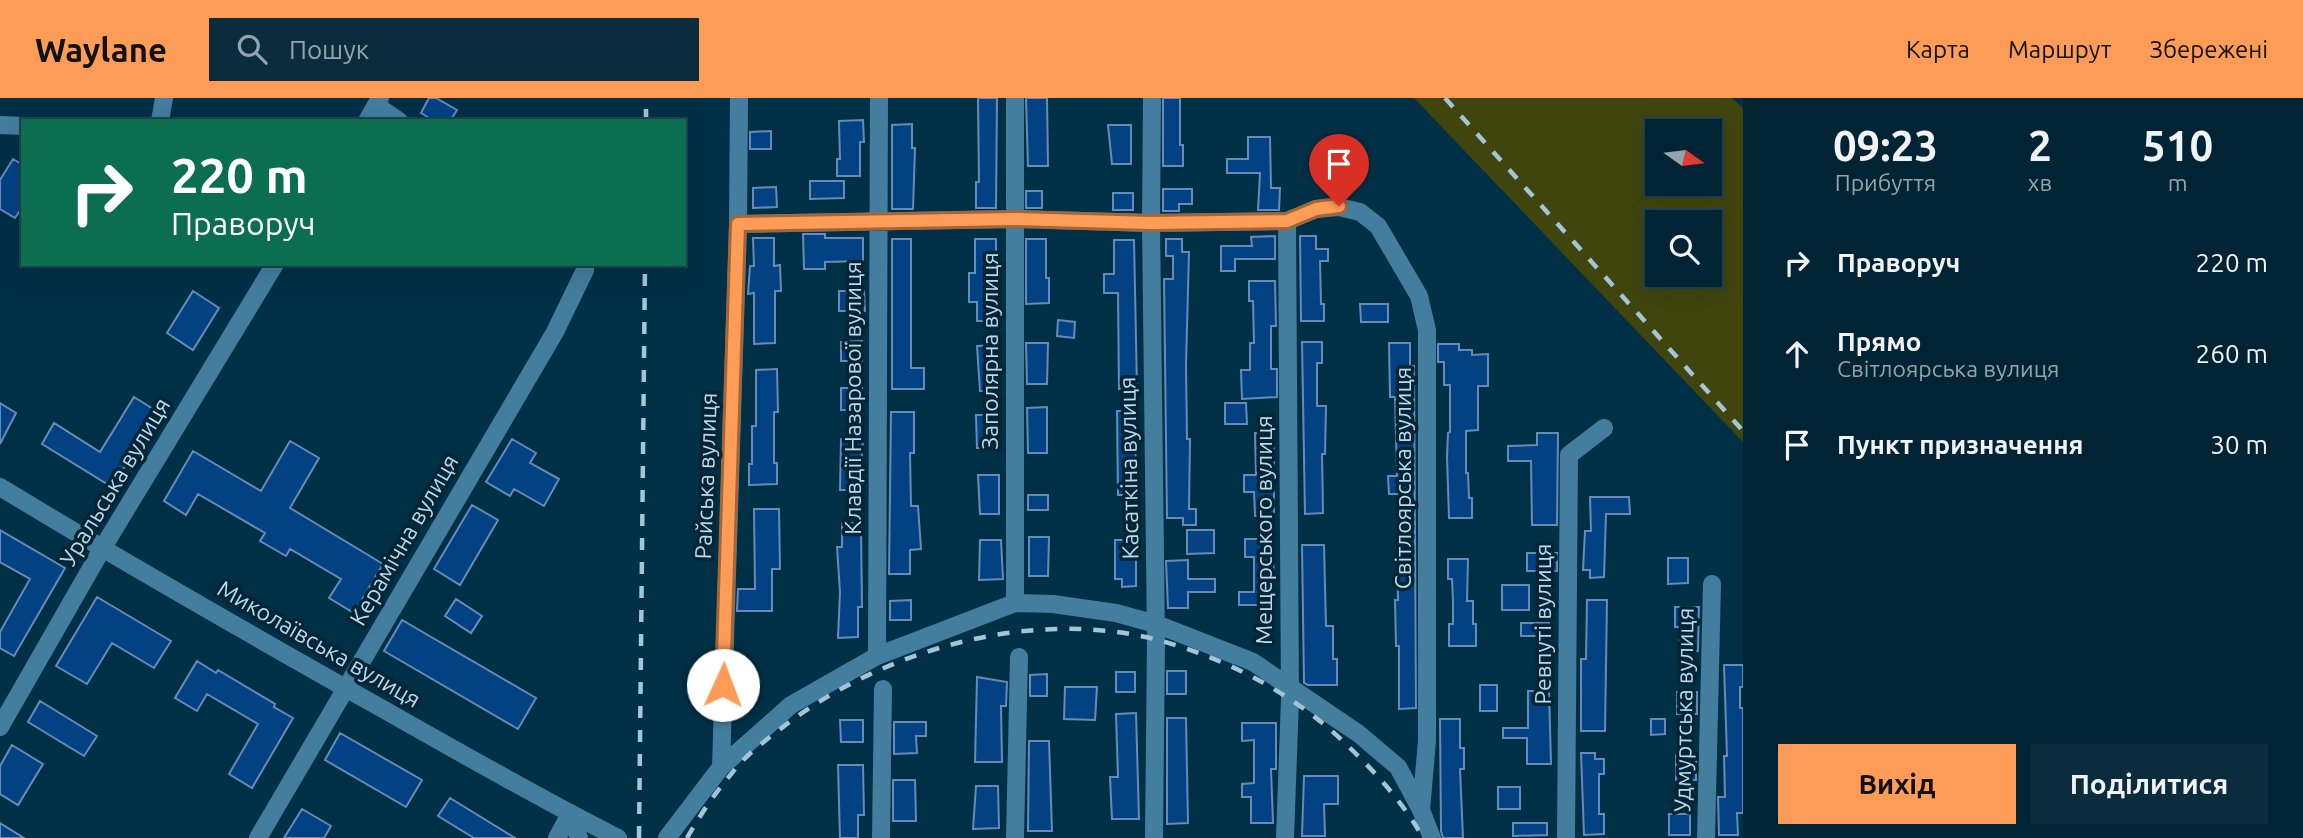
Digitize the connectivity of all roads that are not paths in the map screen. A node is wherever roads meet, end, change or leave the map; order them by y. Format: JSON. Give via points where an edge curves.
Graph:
{"nodes":[{"id":1,"x":164,"y":98,"type":"edge"},
{"id":2,"x":738,"y":98,"type":"edge"},
{"id":3,"x":879,"y":98,"type":"edge"},
{"id":4,"x":1015,"y":98,"type":"edge"},
{"id":5,"x":1152,"y":98,"type":"edge"},
{"id":6,"x":375,"y":108,"type":"edge"},
{"id":7,"x":160,"y":119,"type":"edge"},
{"id":8,"x":395,"y":119,"type":"edge"},
{"id":9,"x":0,"y":125,"type":"edge"},
{"id":10,"x":21,"y":125,"type":"edge"},
{"id":11,"x":1014,"y":219,"type":"junction"},
{"id":12,"x":878,"y":221,"type":"junction"},
{"id":13,"x":1287,"y":221,"type":"junction"},
{"id":14,"x":1151,"y":223,"type":"junction"},
{"id":15,"x":738,"y":224,"type":"junction"},
{"id":16,"x":274,"y":266,"type":"edge"},
{"id":17,"x":585,"y":266,"type":"edge"},
{"id":18,"x":1604,"y":428,"type":"dead end"},
{"id":19,"x":0,"y":486,"type":"edge"},
{"id":20,"x":102,"y":550,"type":"junction"},
{"id":21,"x":1712,"y":584,"type":"dead end"},
{"id":22,"x":1015,"y":603,"type":"junction"},
{"id":23,"x":1156,"y":624,"type":"junction"},
{"id":24,"x":877,"y":656,"type":"junction"},
{"id":25,"x":1019,"y":657,"type":"dead end"},
{"id":26,"x":1289,"y":684,"type":"junction"},
{"id":27,"x":346,"y":688,"type":"junction"},
{"id":28,"x":883,"y":689,"type":"dead end"},
{"id":29,"x":0,"y":727,"type":"edge"},
{"id":30,"x":721,"y":767,"type":"junction"},
{"id":31,"x":1421,"y":810,"type":"junction"},
{"id":32,"x":570,"y":814,"type":"junction"},
{"id":33,"x":258,"y":838,"type":"edge"},
{"id":34,"x":557,"y":838,"type":"edge"},
{"id":35,"x":579,"y":838,"type":"edge"},
{"id":36,"x":618,"y":838,"type":"edge"},
{"id":37,"x":667,"y":838,"type":"edge"},
{"id":38,"x":881,"y":838,"type":"edge"},
{"id":39,"x":1015,"y":838,"type":"edge"},
{"id":40,"x":1154,"y":838,"type":"edge"},
{"id":41,"x":1285,"y":838,"type":"edge"},
{"id":42,"x":1432,"y":838,"type":"edge"},
{"id":43,"x":1566,"y":838,"type":"edge"},
{"id":44,"x":1706,"y":838,"type":"edge"}],
"edges":[{"from":1,"to":7,"type":"street"},
{"from":2,"to":15,"type":"street","name":"Райська вулиця"},
{"from":3,"to":12,"type":"street","name":"Клавдії Назарової вулиця"},
{"from":4,"to":11,"type":"street","name":"Заполярна вулиця"},
{"from":5,"to":14,"type":"street","name":"Касаткіна вулиця"},
{"from":6,"to":8,"type":"street"},
{"from":9,"to":10,"type":"street"},
{"from":11,"to":12,"type":"street"},
{"from":11,"to":14,"type":"street"},
{"from":11,"to":22,"type":"street","name":"Заполярна вулиця"},
{"from":12,"to":15,"type":"street"},
{"from":12,"to":24,"type":"street","name":"Клавдії Назарової вулиця"},
{"from":13,"to":14,"type":"street"},
{"from":13,"to":26,"type":"street","name":"Мещерського вулиця"},
{"from":13,"to":31,"type":"street","name":"Світлоярська вулиця","via":[[1339,206],[1360,212],[1378,226],[1419,296],[1427,330],[1427,740]]},
{"from":14,"to":23,"type":"street","name":"Касаткіна вулиця"},
{"from":15,"to":30,"type":"street","name":"Райська вулиця"},
{"from":16,"to":20,"type":"street","name":"Уральська вулиця"},
{"from":17,"to":27,"type":"street","name":"Керамічна вулиця","via":[[555,332]]},
{"from":18,"to":43,"type":"street","name":"Ревпуті вулиця","via":[[1569,455]]},
{"from":19,"to":20,"type":"street","name":"Миколаївська вулиця"},
{"from":20,"to":27,"type":"street","name":"Миколаївська вулиця"},
{"from":20,"to":29,"type":"street","name":"Уральська вулиця"},
{"from":21,"to":44,"type":"street","name":"Удмуртська вулиця"},
{"from":22,"to":23,"type":"street","via":[[1116,613]]},
{"from":22,"to":24,"type":"street"},
{"from":23,"to":26,"type":"street","via":[[1254,662]]},
{"from":23,"to":40,"type":"street","name":"Касаткіна вулиця"},
{"from":24,"to":30,"type":"street","via":[[791,705]]},
{"from":25,"to":39,"type":"street"},
{"from":26,"to":31,"type":"street","via":[[1398,767]]},
{"from":26,"to":41,"type":"street","name":"Мещерського вулиця"},
{"from":27,"to":32,"type":"street","name":"Миколаївська вулиця"},
{"from":27,"to":33,"type":"street","name":"Керамічна вулиця"},
{"from":28,"to":38,"type":"street"},
{"from":30,"to":37,"type":"street"},
{"from":31,"to":42,"type":"street","name":"Світлоярська вулиця"},
{"from":32,"to":34,"type":"street"},
{"from":32,"to":35,"type":"street"},
{"from":32,"to":36,"type":"street","name":"Миколаївська вулиця"}]}
